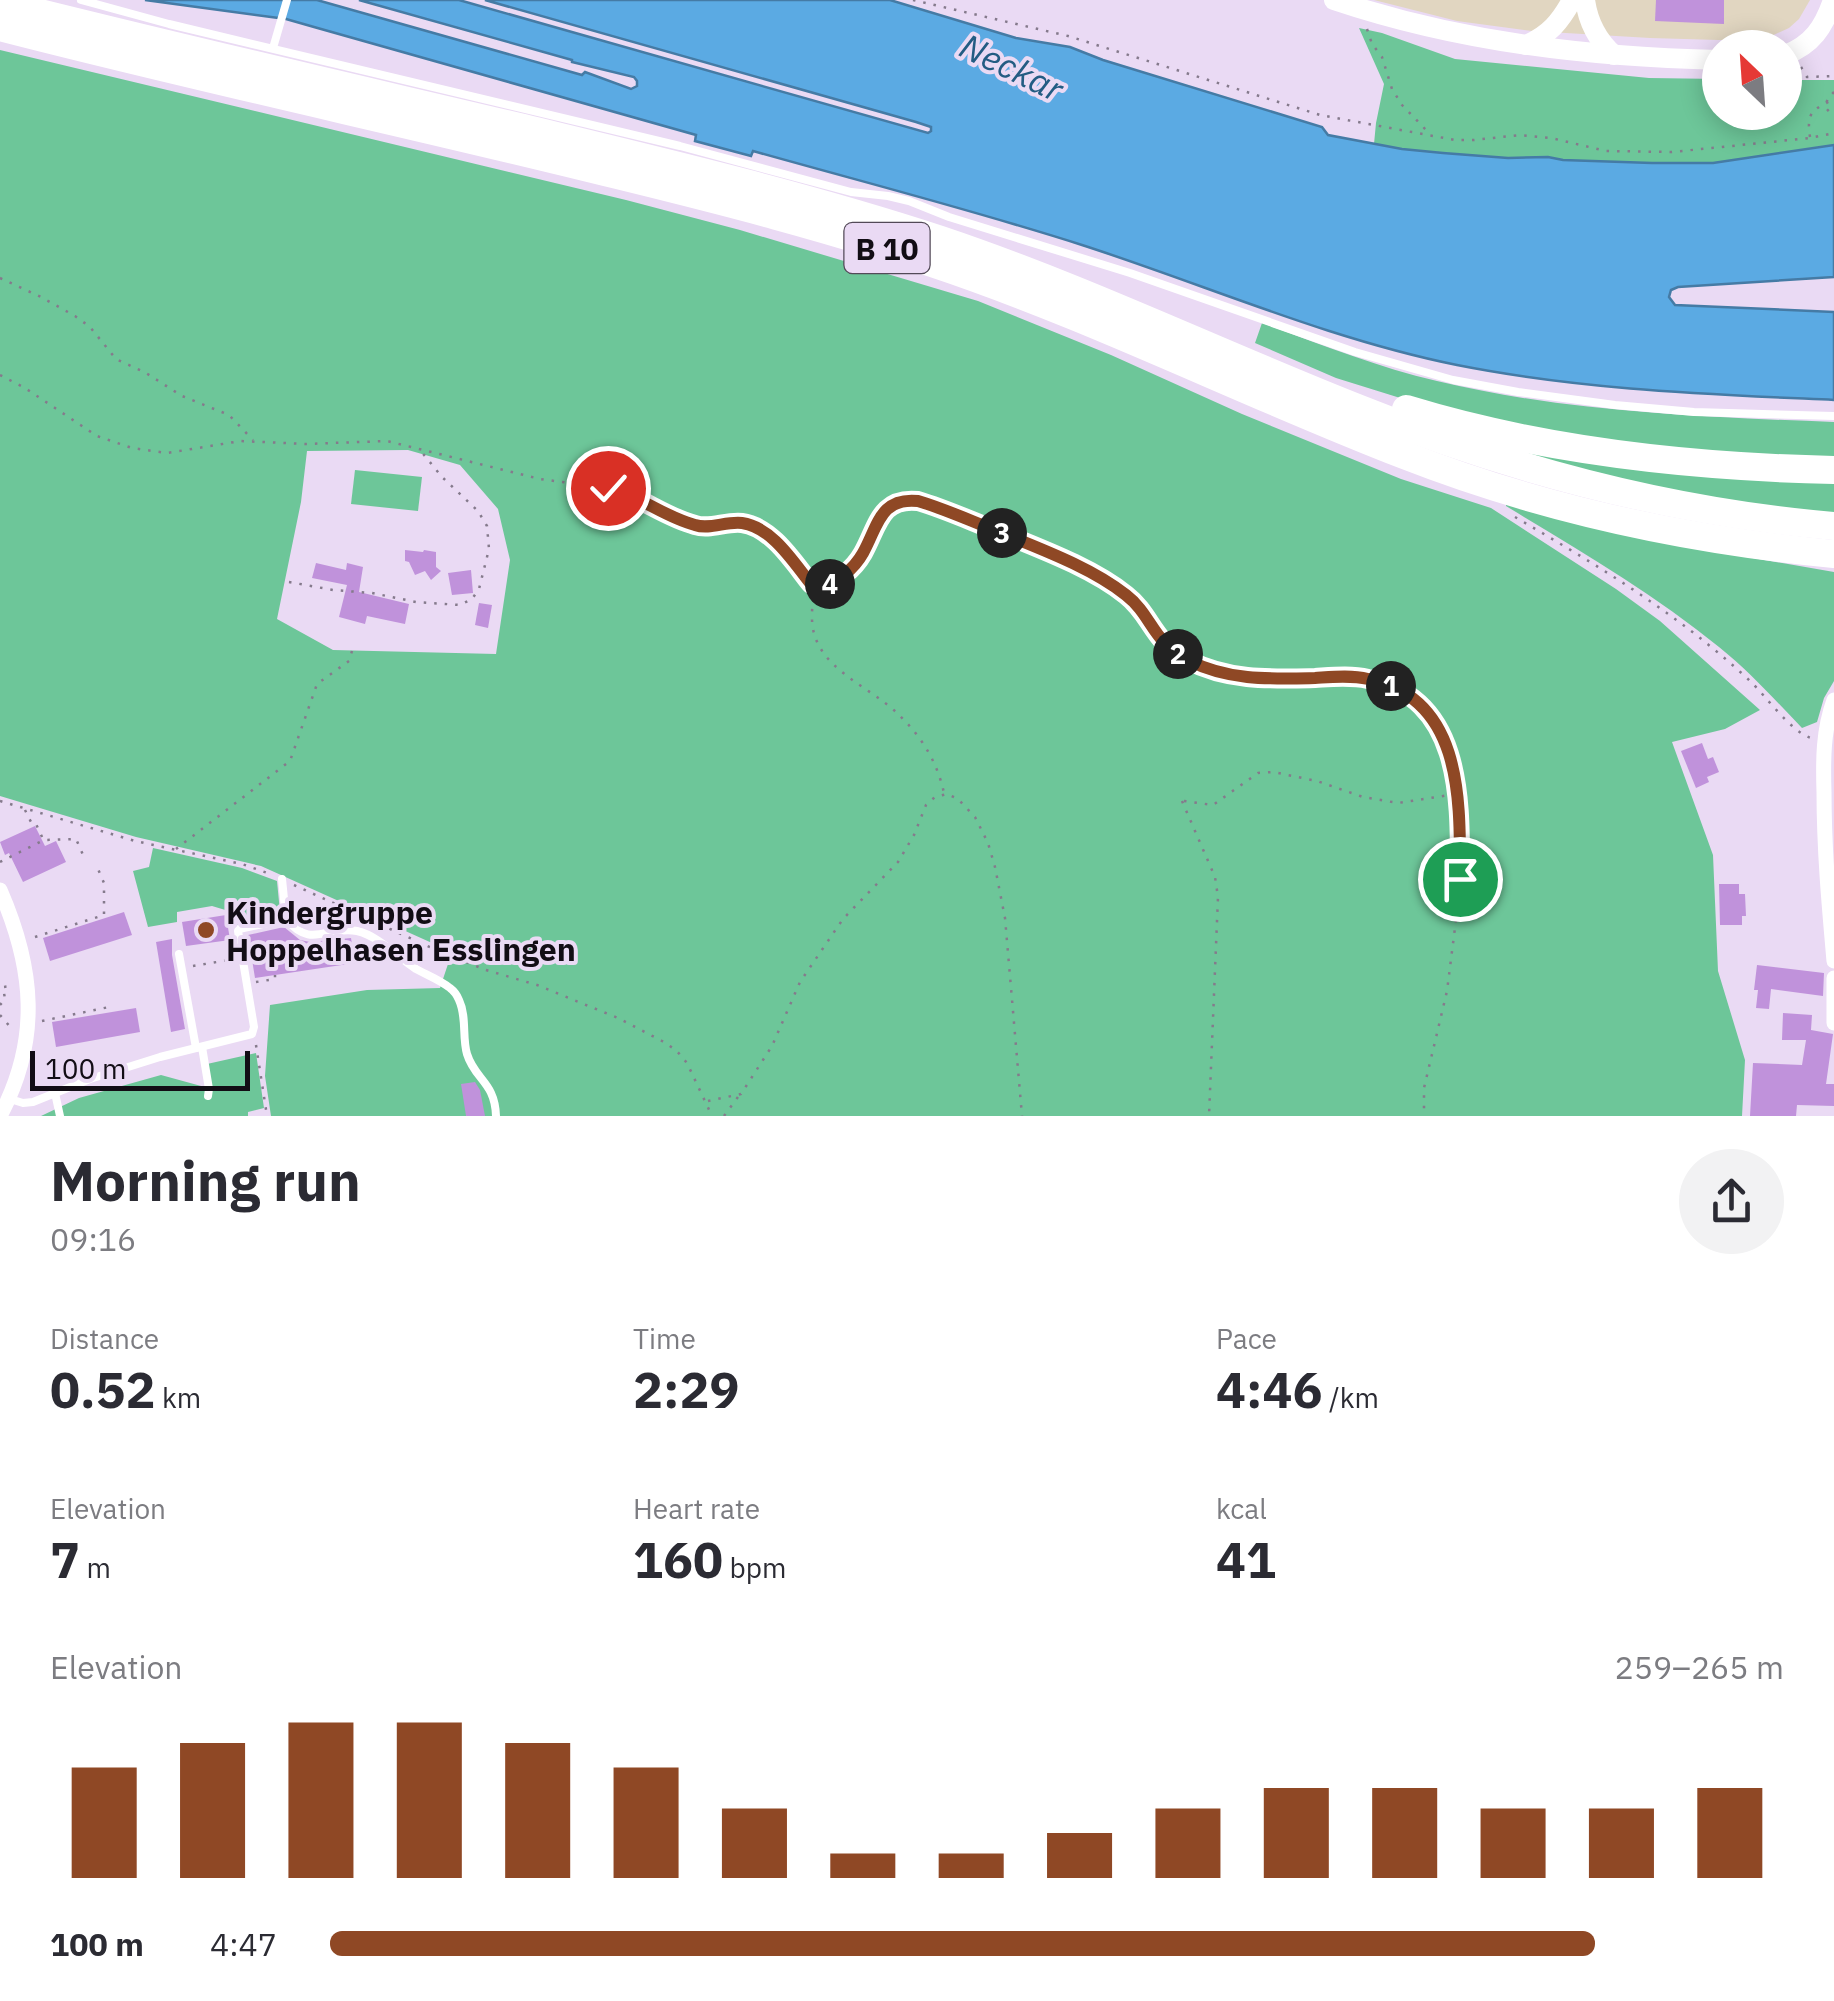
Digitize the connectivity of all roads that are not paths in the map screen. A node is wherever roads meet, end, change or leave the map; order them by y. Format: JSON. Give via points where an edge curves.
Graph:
{"nodes":[{"id":1,"x":81,"y":0,"type":"edge"},
{"id":2,"x":287,"y":0,"type":"edge"},
{"id":3,"x":1334,"y":0,"type":"edge"},
{"id":4,"x":1572,"y":0,"type":"edge"},
{"id":5,"x":1585,"y":0,"type":"edge"},
{"id":6,"x":1833,"y":0,"type":"edge"},
{"id":7,"x":0,"y":2,"type":"edge"},
{"id":8,"x":0,"y":27,"type":"edge"},
{"id":9,"x":1526,"y":45,"type":"junction"},
{"id":10,"x":1802,"y":46,"type":"edge"},
{"id":11,"x":273,"y":48,"type":"junction"},
{"id":12,"x":1614,"y":55,"type":"junction"},
{"id":13,"x":1702,"y":59,"type":"edge"},
{"id":14,"x":1244,"y":361,"type":"junction"},
{"id":15,"x":1834,"y":416,"type":"edge"},
{"id":16,"x":1834,"y":470,"type":"edge"},
{"id":17,"x":1834,"y":526,"type":"edge"},
{"id":18,"x":1834,"y":554,"type":"edge"},
{"id":19,"x":1834,"y":700,"type":"edge"},
{"id":20,"x":282,"y":880,"type":"dead end"},
{"id":21,"x":0,"y":890,"type":"edge"},
{"id":22,"x":286,"y":919,"type":"junction"},
{"id":23,"x":179,"y":954,"type":"dead end"},
{"id":24,"x":1834,"y":962,"type":"edge"},
{"id":25,"x":1834,"y":978,"type":"edge"},
{"id":26,"x":1834,"y":1023,"type":"edge"},
{"id":27,"x":199,"y":1047,"type":"junction"},
{"id":28,"x":54,"y":1094,"type":"junction"},
{"id":29,"x":208,"y":1096,"type":"dead end"},
{"id":30,"x":10,"y":1098,"type":"junction"},
{"id":31,"x":0,"y":1116,"type":"edge"},
{"id":32,"x":60,"y":1116,"type":"edge"},
{"id":33,"x":496,"y":1116,"type":"edge"}],
"edges":[{"from":1,"to":11,"type":"lane"},
{"from":2,"to":11,"type":"lane"},
{"from":3,"to":9,"type":"street","via":[[1426,28]]},
{"from":4,"to":9,"type":"street","via":[[1550,32]]},
{"from":5,"to":12,"type":"street","via":[[1596,35]]},
{"from":6,"to":10,"type":"street","via":[[1819,30]]},
{"from":7,"to":14,"type":"highway","number":"B 10","via":[[789,194],[1010,265]]},
{"from":8,"to":18,"type":"highway","number":"B 10","via":[[856,238],[1078,316],[1477,481],[1646,526]]},
{"from":9,"to":12,"type":"street"},
{"from":11,"to":15,"type":"lane","via":[[909,201],[1453,380],[1614,406]]},
{"from":12,"to":13,"type":"street"},
{"from":14,"to":16,"type":"highway","via":[[1505,434],[1628,454]]},
{"from":14,"to":17,"type":"highway","number":"B 10","via":[[1511,464],[1652,500]]},
{"from":19,"to":24,"type":"street","via":[[1824,742]]},
{"from":20,"to":22,"type":"lane"},
{"from":21,"to":30,"type":"street","via":[[19,942],[28,1023]]},
{"from":22,"to":27,"type":"lane","via":[[240,929],[252,1034]]},
{"from":22,"to":33,"type":"lane","via":[[303,934],[369,935],[452,990],[463,1014],[468,1056],[491,1090]]},
{"from":23,"to":27,"type":"lane"},
{"from":25,"to":26,"type":"street"},
{"from":27,"to":28,"type":"lane"},
{"from":27,"to":29,"type":"lane"},
{"from":28,"to":30,"type":"lane","via":[[28,1103]]},
{"from":28,"to":32,"type":"lane"},
{"from":30,"to":31,"type":"street"}]}
